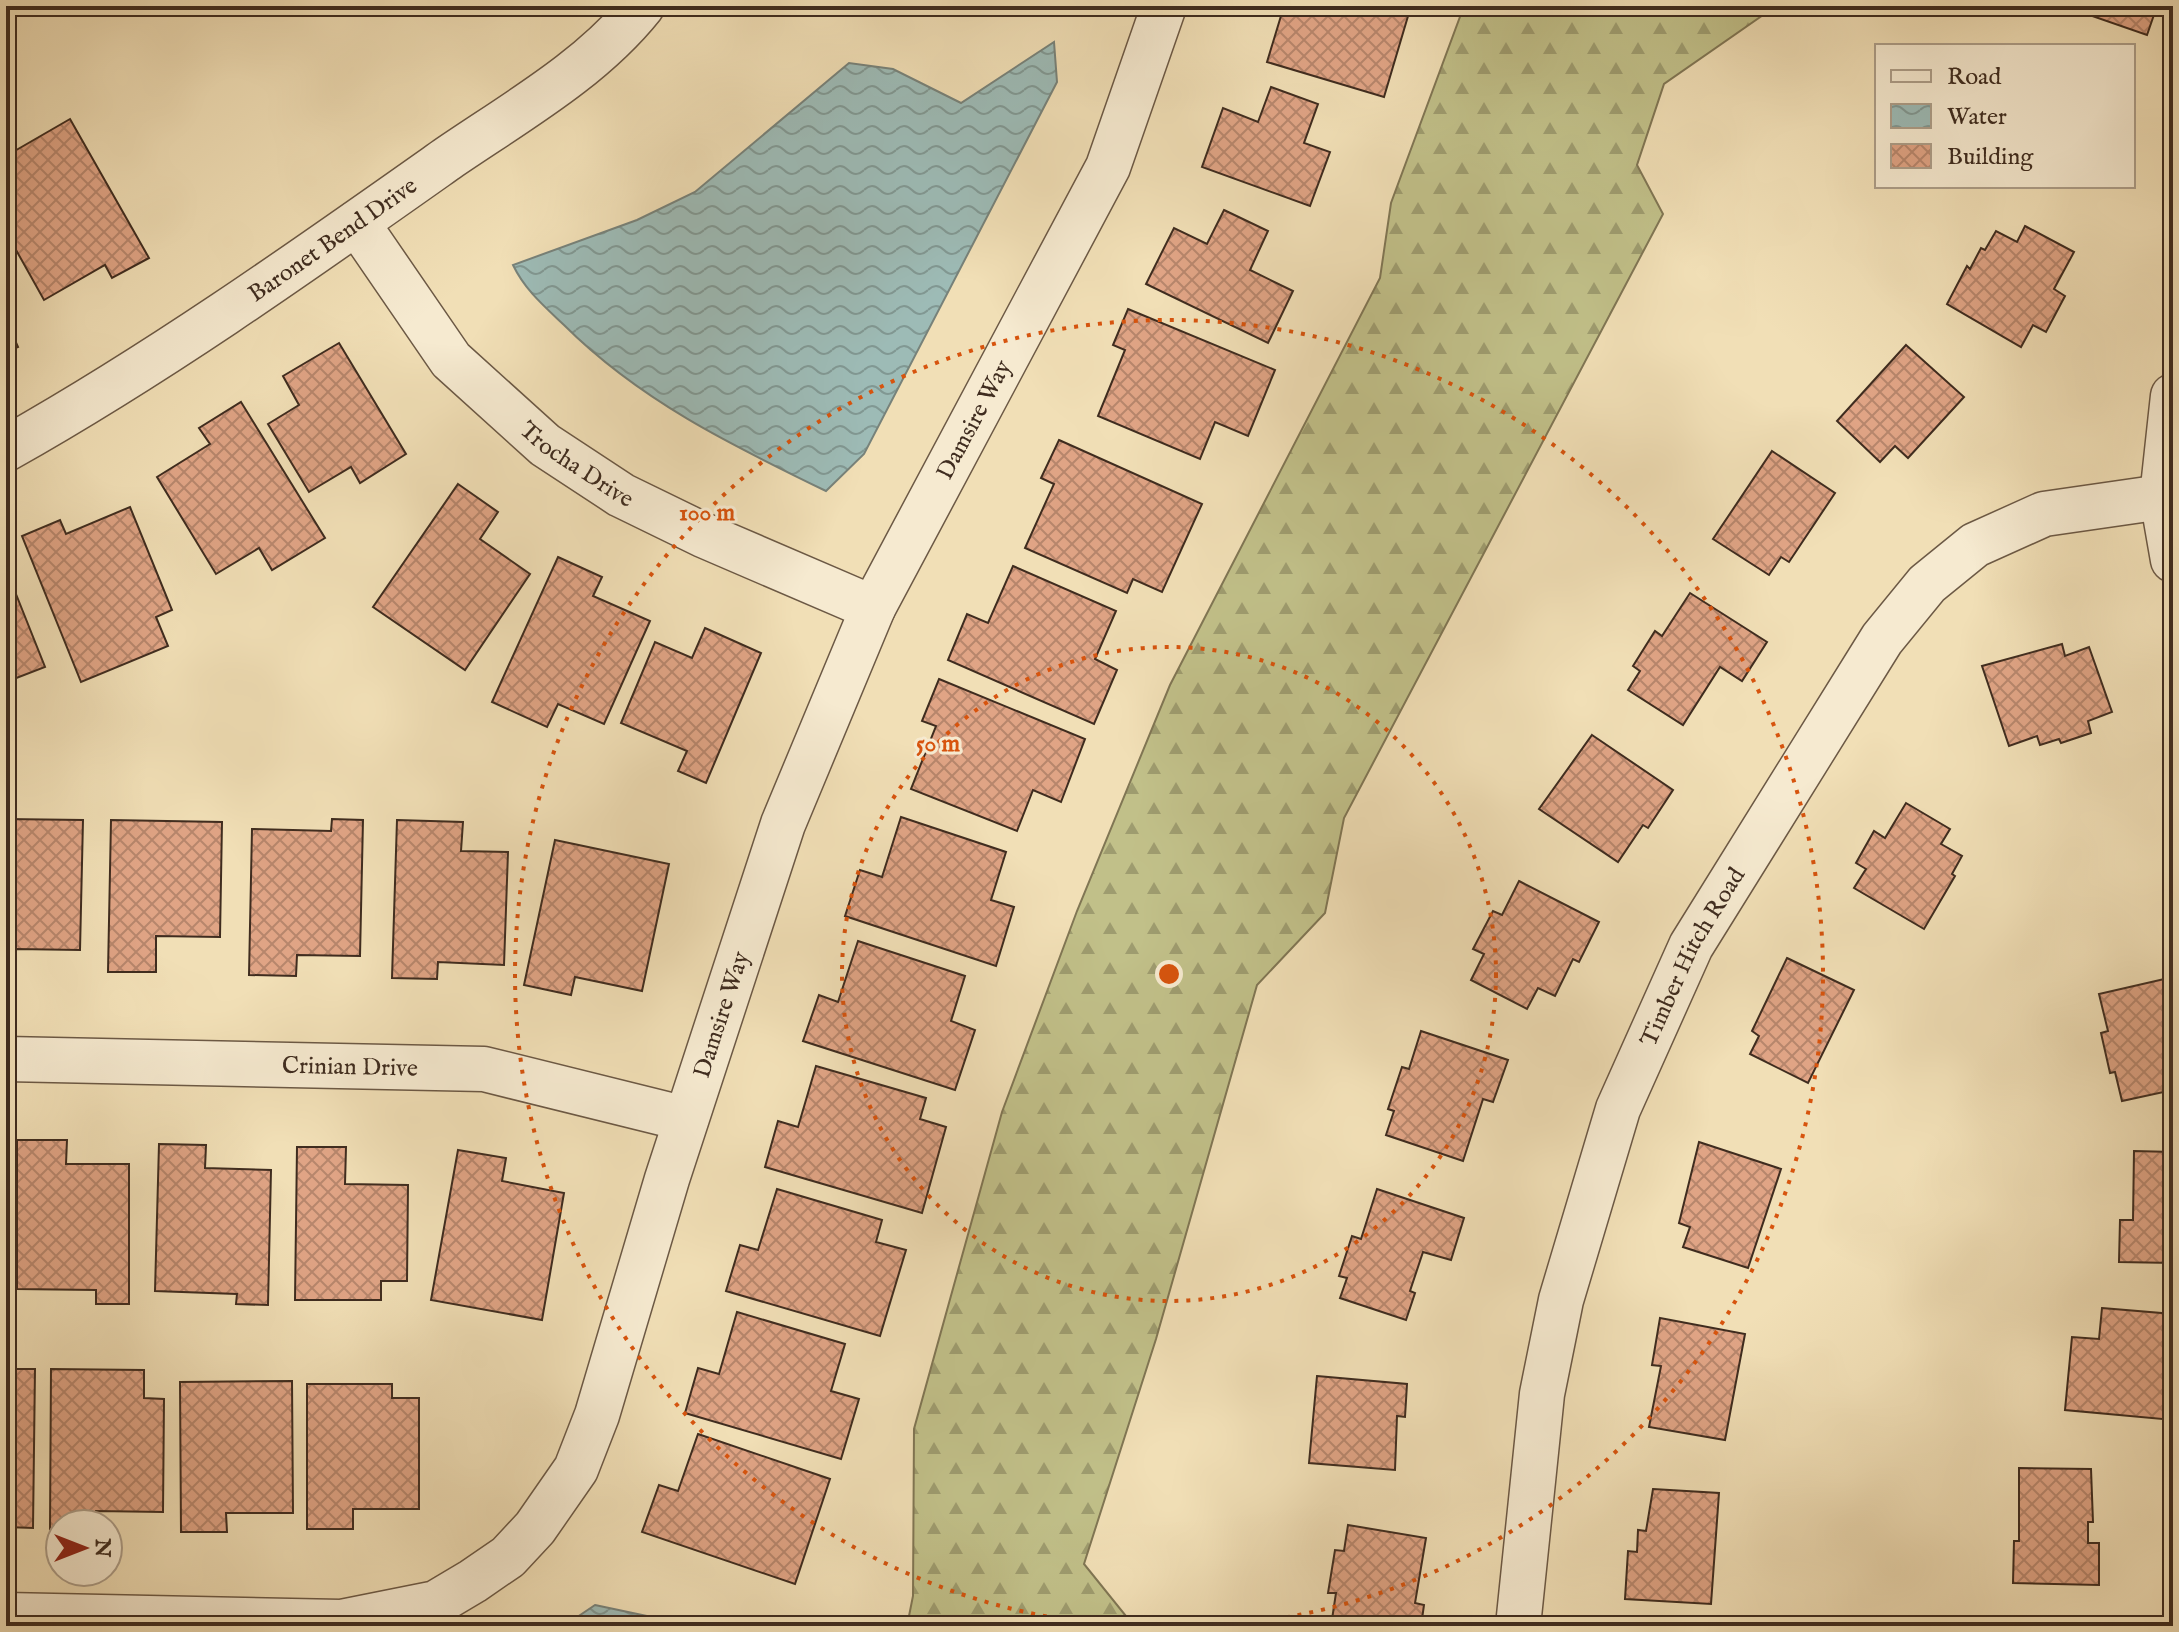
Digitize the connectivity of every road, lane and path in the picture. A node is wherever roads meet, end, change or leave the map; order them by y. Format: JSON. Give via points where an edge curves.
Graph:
{"nodes":[{"id":1,"x":642,"y":6,"type":"edge"},
{"id":2,"x":1164,"y":6,"type":"edge"},
{"id":3,"x":357,"y":223,"type":"junction"},
{"id":4,"x":2173,"y":396,"type":"edge"},
{"id":5,"x":6,"y":449,"type":"edge"},
{"id":6,"x":2162,"y":497,"type":"junction"},
{"id":7,"x":2173,"y":560,"type":"edge"},
{"id":8,"x":873,"y":608,"type":"junction"},
{"id":9,"x":6,"y":1059,"type":"edge"},
{"id":10,"x":686,"y":1119,"type":"junction"},
{"id":11,"x":6,"y":1615,"type":"edge"},
{"id":12,"x":1518,"y":1626,"type":"edge"}],
"edges":[{"from":1,"to":3,"type":"street","name":"Baronet Bend Drive","via":[[578,68]]},
{"from":2,"to":8,"type":"street","name":"Damsire Way","via":[[1108,167]]},
{"from":3,"to":5,"type":"street","name":"Baronet Bend Drive","via":[[74,410]]},
{"from":3,"to":8,"type":"street","name":"Trocha Drive","via":[[451,360],[545,445],[621,495]]},
{"from":4,"to":6,"type":"street"},
{"from":6,"to":7,"type":"street"},
{"from":6,"to":12,"type":"street","name":"Timber Hitch Road","via":[[2044,514],[1975,545],[1927,584],[1882,639],[1691,946],[1618,1109],[1561,1300],[1542,1394]]},
{"from":8,"to":10,"type":"street","name":"Damsire Way","via":[[783,824]]},
{"from":9,"to":10,"type":"street","name":"Crinian Drive","via":[[484,1069]]},
{"from":10,"to":11,"type":"street","name":"Damsire Way","via":[[576,1469],[508,1557],[436,1603],[341,1622]]}]}
